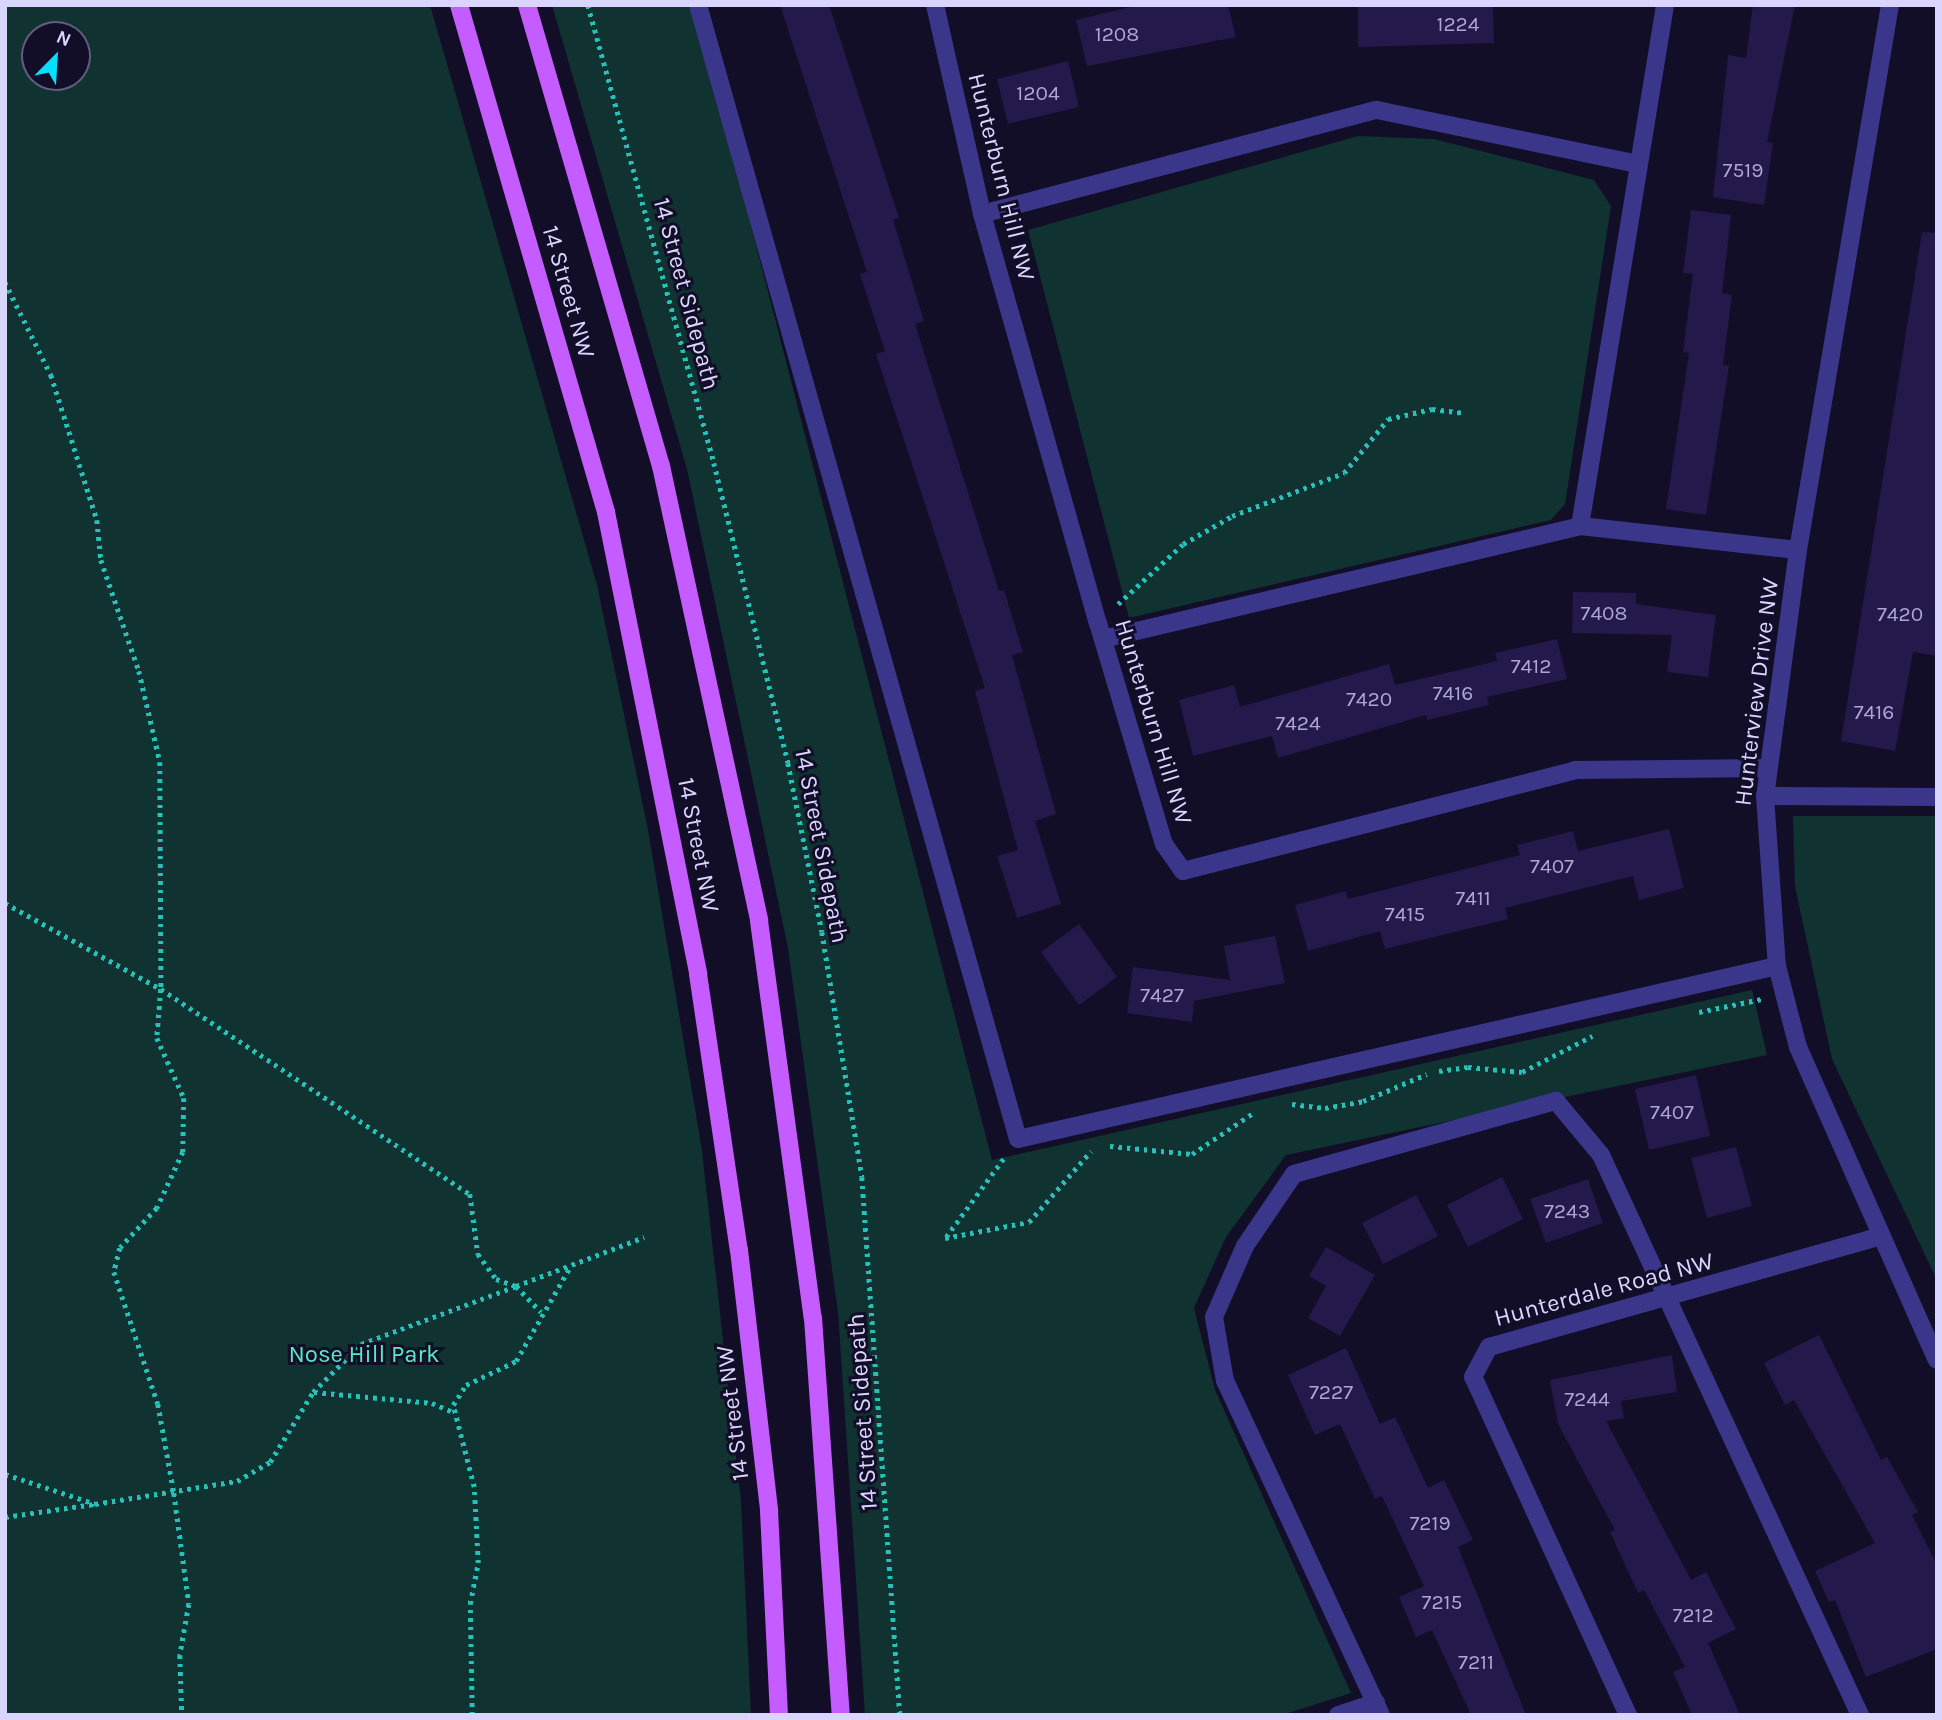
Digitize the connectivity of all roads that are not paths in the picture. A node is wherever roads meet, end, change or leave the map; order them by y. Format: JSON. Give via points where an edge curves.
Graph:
{"nodes":[{"id":1,"x":459,"y":5,"type":"edge"},
{"id":2,"x":527,"y":5,"type":"edge"},
{"id":3,"x":698,"y":5,"type":"edge"},
{"id":4,"x":934,"y":5,"type":"edge"},
{"id":5,"x":1665,"y":5,"type":"edge"},
{"id":6,"x":1890,"y":5,"type":"edge"},
{"id":7,"x":1638,"y":164,"type":"junction"},
{"id":8,"x":982,"y":214,"type":"junction"},
{"id":9,"x":1580,"y":526,"type":"junction"},
{"id":10,"x":1798,"y":550,"type":"junction"},
{"id":11,"x":1101,"y":631,"type":"junction"},
{"id":12,"x":1767,"y":768,"type":"junction"},
{"id":13,"x":1765,"y":796,"type":"junction"},
{"id":14,"x":1937,"y":797,"type":"edge"},
{"id":15,"x":1777,"y":966,"type":"junction"},
{"id":16,"x":1879,"y":1237,"type":"junction"},
{"id":17,"x":1668,"y":1299,"type":"junction"},
{"id":18,"x":1937,"y":1360,"type":"edge"},
{"id":19,"x":1378,"y":1709,"type":"edge"},
{"id":20,"x":779,"y":1715,"type":"edge"},
{"id":21,"x":842,"y":1715,"type":"edge"},
{"id":22,"x":1338,"y":1715,"type":"edge"},
{"id":23,"x":1628,"y":1715,"type":"edge"},
{"id":24,"x":1860,"y":1715,"type":"edge"}],
"edges":[{"from":1,"to":20,"type":"main road","name":"14 Street NW","via":[[606,512],[698,974],[739,1250],[769,1511]]},
{"from":2,"to":21,"type":"main road","name":"14 Street NW","via":[[662,466],[758,920],[813,1318]]},
{"from":3,"to":15,"type":"street","via":[[1018,1139]]},
{"from":4,"to":8,"type":"street","name":"Hunterburn Hill NW"},
{"from":5,"to":7,"type":"street"},
{"from":6,"to":10,"type":"street","name":"Hunterview Drive NW"},
{"from":7,"to":8,"type":"street","via":[[1377,110]]},
{"from":7,"to":9,"type":"street"},
{"from":8,"to":11,"type":"street","name":"Hunterburn Hill NW"},
{"from":9,"to":10,"type":"street"},
{"from":9,"to":11,"type":"street"},
{"from":10,"to":12,"type":"street","name":"Hunterview Drive NW"},
{"from":11,"to":12,"type":"street","name":"Hunterburn Hill NW","via":[[1164,844],[1184,871],[1575,770]]},
{"from":12,"to":13,"type":"street","name":"Hunterview Drive NW"},
{"from":13,"to":14,"type":"street"},
{"from":13,"to":15,"type":"street","name":"Hunterview Drive NW"},
{"from":15,"to":16,"type":"street","name":"Hunterview Drive NW","via":[[1798,1047]]},
{"from":16,"to":17,"type":"street","name":"Hunterdale Road NW"},
{"from":16,"to":18,"type":"street","name":"Hunterview Drive NW"},
{"from":17,"to":19,"type":"street","via":[[1601,1155],[1556,1101],[1294,1174],[1245,1246],[1214,1317],[1225,1381]]},
{"from":17,"to":23,"type":"street","name":"Hunterdale Road NW","via":[[1489,1347],[1473,1377]]},
{"from":17,"to":24,"type":"street"},
{"from":19,"to":22,"type":"street"}]}
